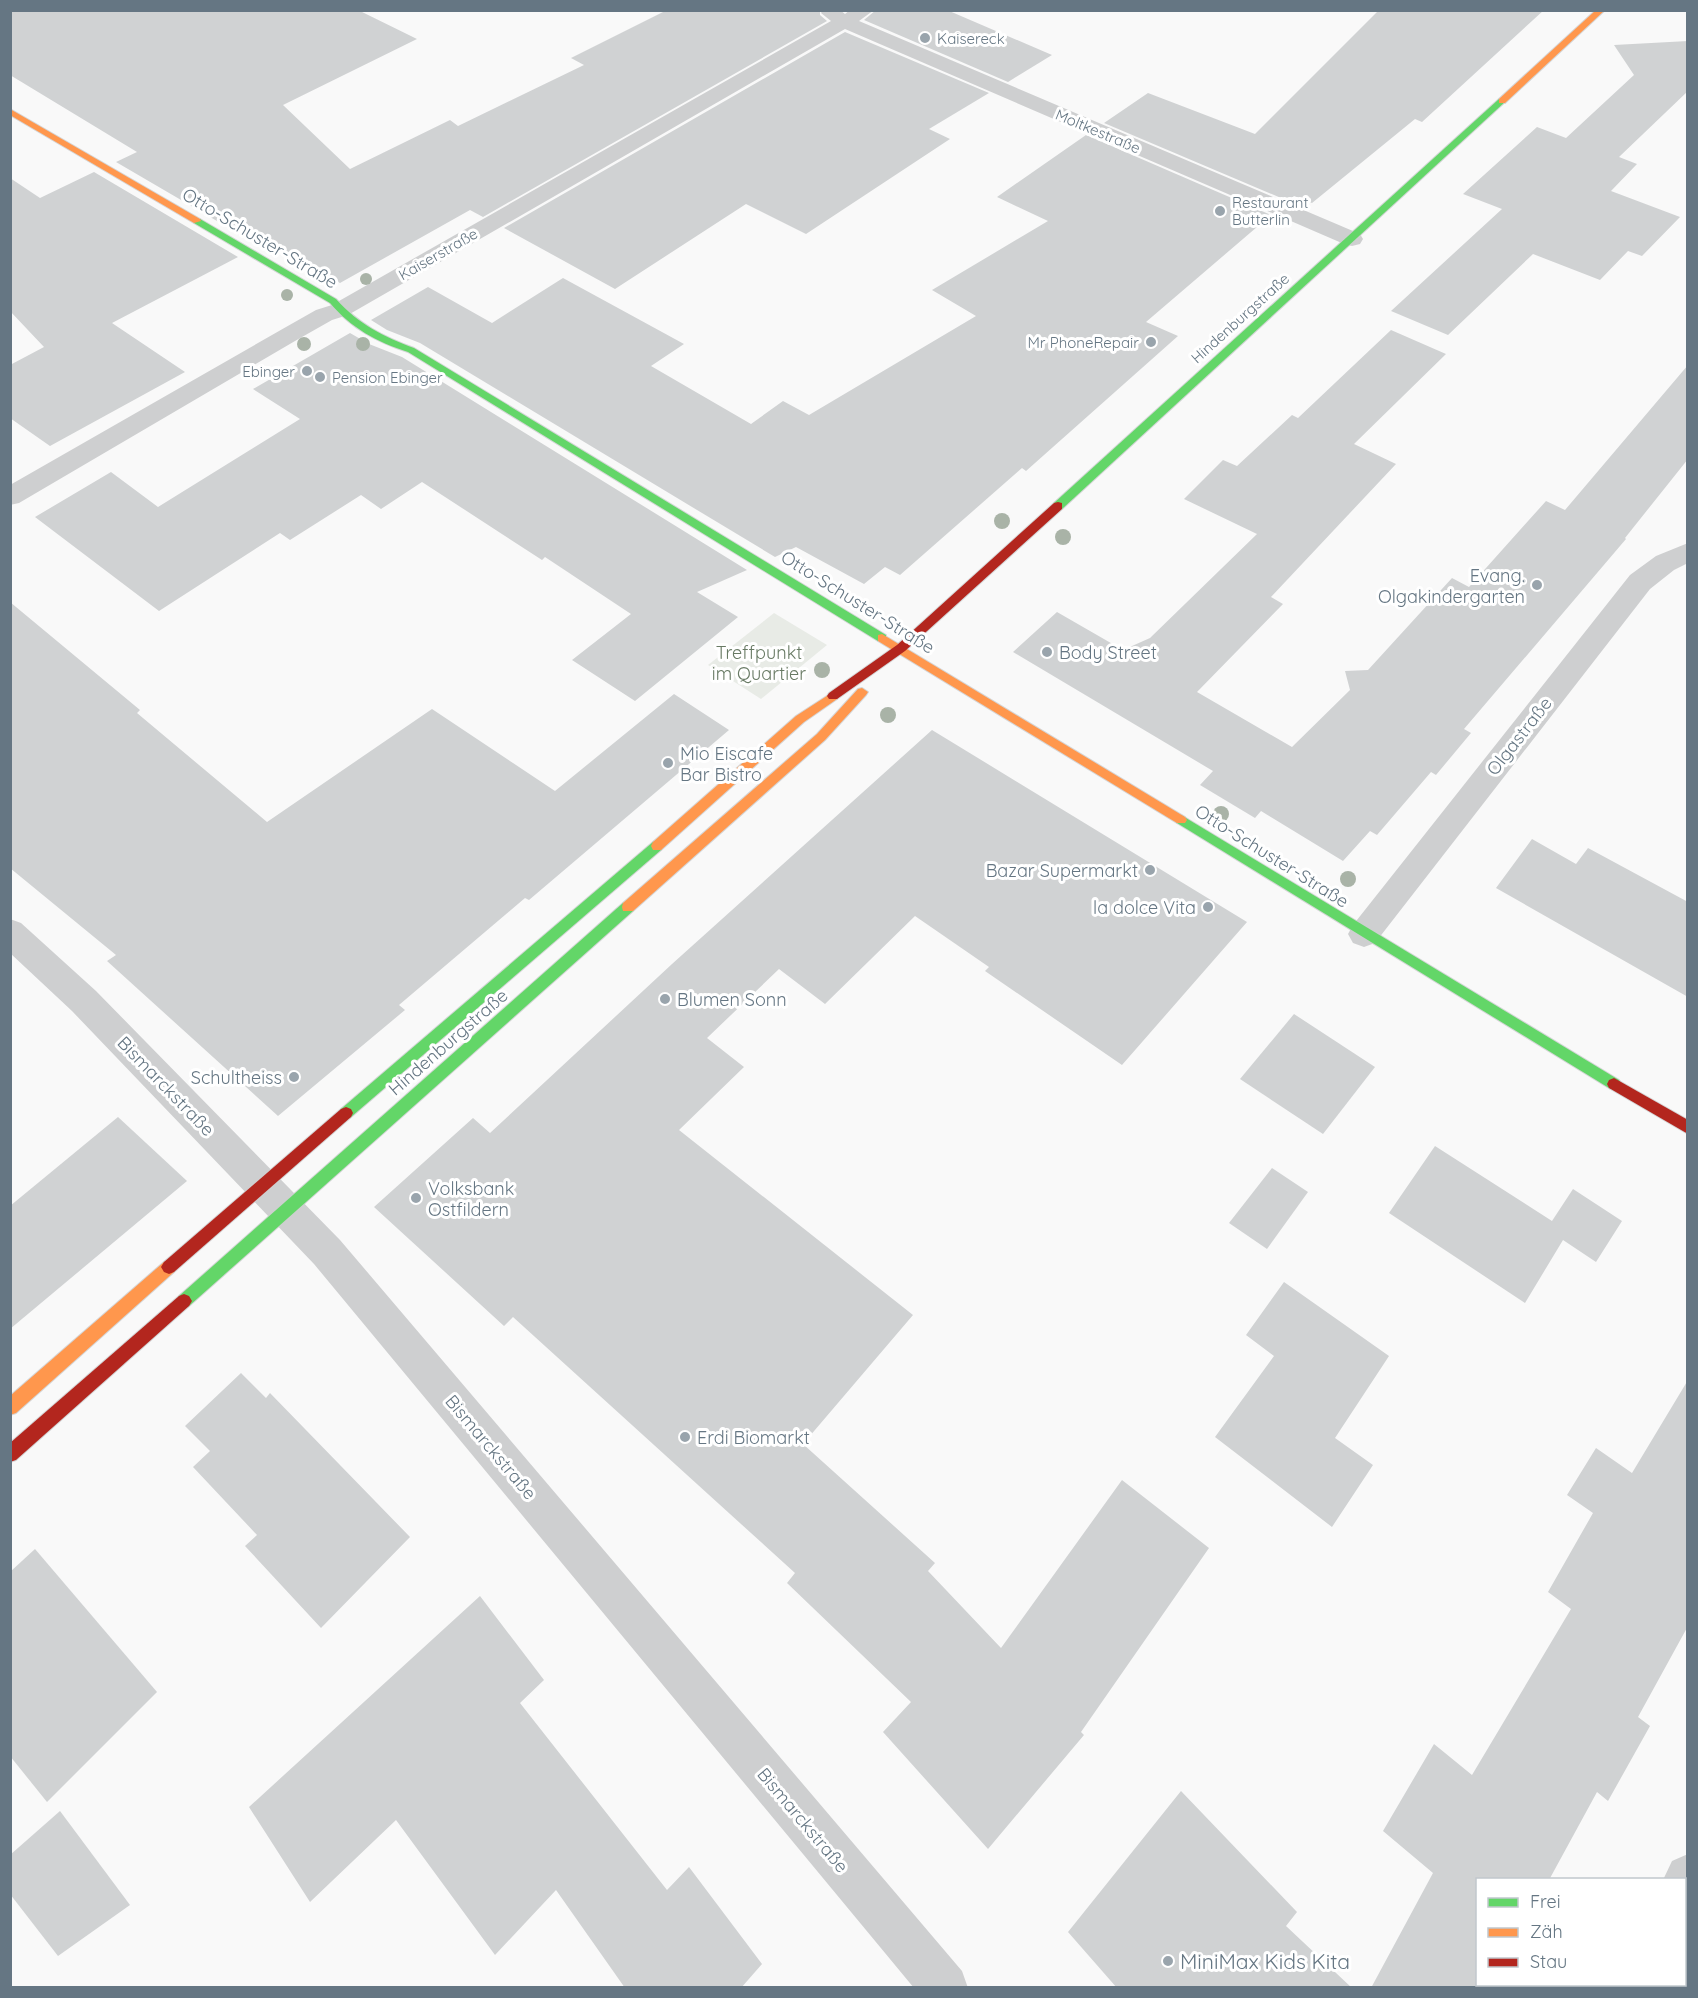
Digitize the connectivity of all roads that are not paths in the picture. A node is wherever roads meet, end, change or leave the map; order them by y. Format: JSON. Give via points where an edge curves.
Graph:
{"nodes":[{"id":1,"x":865,"y":10,"type":"edge"},
{"id":2,"x":1601,"y":10,"type":"edge"},
{"id":3,"x":836,"y":16,"type":"edge"},
{"id":4,"x":10,"y":111,"type":"edge"},
{"id":5,"x":1352,"y":239,"type":"junction"},
{"id":6,"x":340,"y":310,"type":"junction"},
{"id":7,"x":10,"y":497,"type":"edge"},
{"id":8,"x":1688,"y":552,"type":"edge"},
{"id":9,"x":901,"y":648,"type":"junction"},
{"id":10,"x":10,"y":932,"type":"edge"},
{"id":11,"x":1364,"y":934,"type":"junction"},
{"id":12,"x":1688,"y":1128,"type":"edge"},
{"id":13,"x":275,"y":1197,"type":"junction"},
{"id":14,"x":10,"y":1407,"type":"edge"},
{"id":15,"x":10,"y":1454,"type":"edge"},
{"id":16,"x":945,"y":1988,"type":"edge"}],
"edges":[{"from":1,"to":3,"type":"street","name":"Kaiserstraße"},
{"from":2,"to":5,"type":"main road","name":"Hindenburgstraße"},
{"from":3,"to":5,"type":"street","name":"Moltkestraße"},
{"from":3,"to":6,"type":"street","name":"Kaiserstraße"},
{"from":4,"to":6,"type":"main road","name":"Otto-Schuster-Straße","via":[[333,301]]},
{"from":5,"to":9,"type":"main road","name":"Hindenburgstraße"},
{"from":6,"to":7,"type":"street","name":"Kaiserstraße","via":[[324,315]]},
{"from":6,"to":9,"type":"main road","name":"Otto-Schuster-Straße","via":[[381,340],[411,350]]},
{"from":8,"to":11,"type":"street","name":"Olgastraße","via":[[1640,582]]},
{"from":9,"to":11,"type":"main road","name":"Otto-Schuster-Straße"},
{"from":9,"to":13,"type":"main road","name":"Hindenburgstraße","via":[[800,719]]},
{"from":9,"to":13,"type":"main road","name":"Hindenburgstraße","via":[[821,737]]},
{"from":10,"to":13,"type":"street","name":"Bismarckstraße","via":[[84,1001]]},
{"from":11,"to":12,"type":"main road","name":"Otto-Schuster-Straße"},
{"from":13,"to":14,"type":"main road","name":"Hindenburgstraße"},
{"from":13,"to":15,"type":"main road","name":"Hindenburgstraße","via":[[172,1314]]},
{"from":13,"to":16,"type":"street","name":"Bismarckstraße","via":[[327,1252]]}]}
